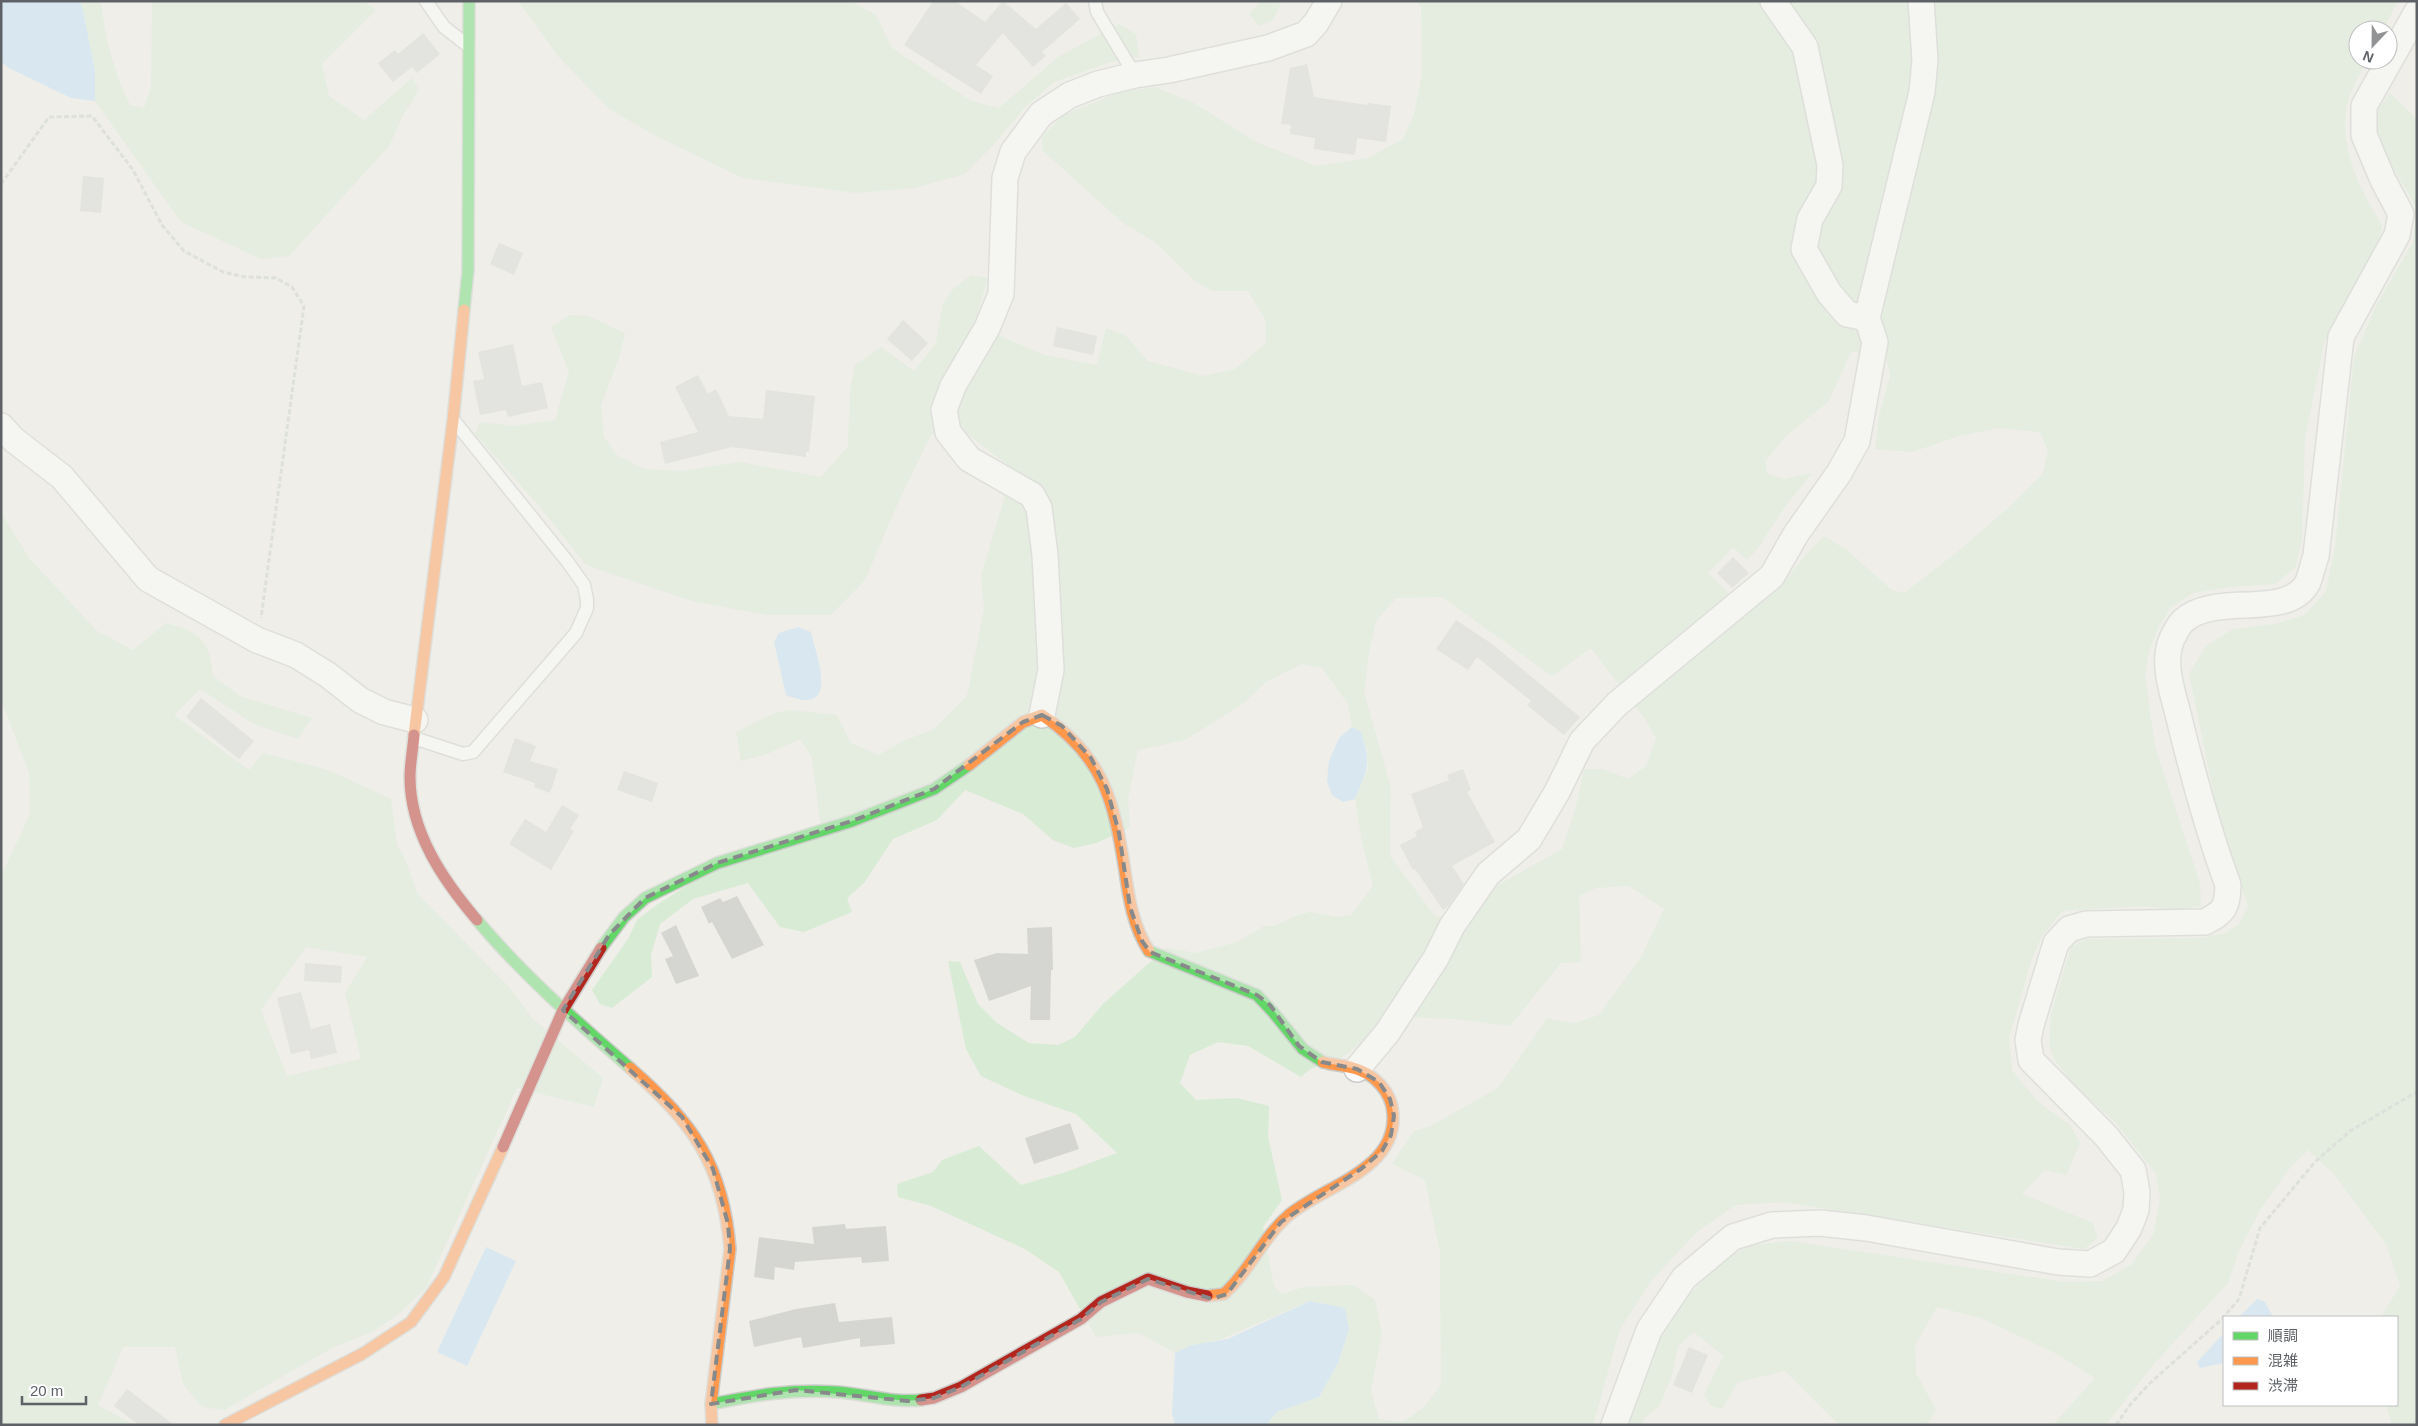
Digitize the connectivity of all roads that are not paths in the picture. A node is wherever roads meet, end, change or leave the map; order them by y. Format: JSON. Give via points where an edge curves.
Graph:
{"nodes":[{"id":1,"x":426,"y":1,"type":"edge"},
{"id":2,"x":469,"y":1,"type":"edge"},
{"id":3,"x":1095,"y":1,"type":"edge"},
{"id":4,"x":1330,"y":1,"type":"edge"},
{"id":5,"x":1774,"y":1,"type":"edge"},
{"id":6,"x":1921,"y":1,"type":"edge"},
{"id":7,"x":2417,"y":12,"type":"edge"},
{"id":8,"x":469,"y":46,"type":"junction"},
{"id":9,"x":1135,"y":75,"type":"junction"},
{"id":10,"x":1867,"y":318,"type":"junction"},
{"id":11,"x":454,"y":420,"type":"junction"},
{"id":12,"x":1,"y":426,"type":"edge"},
{"id":13,"x":1042,"y":715,"type":"junction"},
{"id":14,"x":415,"y":729,"type":"junction"},
{"id":15,"x":563,"y":1010,"type":"junction"},
{"id":16,"x":1357,"y":1069,"type":"junction"},
{"id":17,"x":711,"y":1404,"type":"junction"},
{"id":18,"x":225,"y":1425,"type":"edge"},
{"id":19,"x":712,"y":1425,"type":"edge"},
{"id":20,"x":1614,"y":1425,"type":"edge"}],
"edges":[{"from":1,"to":8,"type":"lane","via":[[444,27]]},
{"from":2,"to":8,"type":"street"},
{"from":3,"to":9,"type":"lane","via":[[1097,12]]},
{"from":4,"to":9,"type":"street","via":[[1306,34],[1268,48]]},
{"from":5,"to":10,"type":"street","via":[[1805,47],[1830,165],[1829,186],[1810,219],[1804,248],[1828,293],[1847,314]]},
{"from":6,"to":10,"type":"street","via":[[1925,60],[1922,92]]},
{"from":7,"to":20,"type":"street","via":[[2364,106],[2364,135],[2401,214],[2397,235],[2340,337],[2316,556],[2307,583],[2296,594],[2270,605],[2216,606],[2195,613],[2182,622],[2169,647],[2168,669],[2175,700],[2196,789],[2228,885],[2227,902],[2221,913],[2205,922],[2086,924],[2069,929],[2056,943],[2031,1025],[2028,1040],[2031,1060],[2106,1136],[2133,1170],[2136,1210],[2129,1228],[2114,1251],[2090,1264],[2058,1262],[1866,1228],[1820,1223],[1772,1225],[1733,1237],[1684,1278],[1653,1323]]},
{"from":8,"to":11,"type":"street","via":[[468,271]]},
{"from":9,"to":13,"type":"street","via":[[1070,95],[1041,114],[1013,152],[1005,178],[1002,294],[987,328],[953,386],[944,410],[948,432],[969,459],[1032,495],[1039,508],[1051,670]]},
{"from":10,"to":16,"type":"street","via":[[1876,342],[1857,441],[1772,576],[1617,704],[1582,741],[1529,839],[1488,874],[1452,926],[1436,958],[1387,1033]]},
{"from":11,"to":14,"type":"street"},
{"from":11,"to":14,"type":"lane","via":[[584,585],[587,608],[576,632],[473,752],[463,754]]},
{"from":12,"to":14,"type":"street","via":[[62,477],[148,579],[257,640],[296,655],[360,700]]},
{"from":13,"to":15,"type":"street","via":[[1023,722],[988,752],[934,789],[852,821],[717,862],[645,898],[610,935]]},
{"from":13,"to":16,"type":"street","via":[[1062,726],[1091,758],[1107,789],[1119,833],[1130,907],[1142,941],[1150,952],[1257,995],[1270,1005],[1299,1046],[1322,1062]]},
{"from":14,"to":15,"type":"street","via":[[410,778],[414,808],[424,842],[435,863],[454,893],[506,954]]},
{"from":15,"to":17,"type":"street","via":[[682,1117],[713,1169],[728,1224],[730,1249]]},
{"from":15,"to":18,"type":"street","via":[[465,1235],[444,1276],[411,1322],[362,1354]]},
{"from":16,"to":17,"type":"street","via":[[1379,1082],[1390,1099],[1394,1116],[1391,1135],[1382,1151],[1361,1169],[1313,1197],[1281,1222],[1227,1294],[1212,1299],[1148,1279],[1102,1302],[1081,1319],[962,1387],[934,1398],[908,1401],[796,1390]]},
{"from":17,"to":19,"type":"street"}]}
